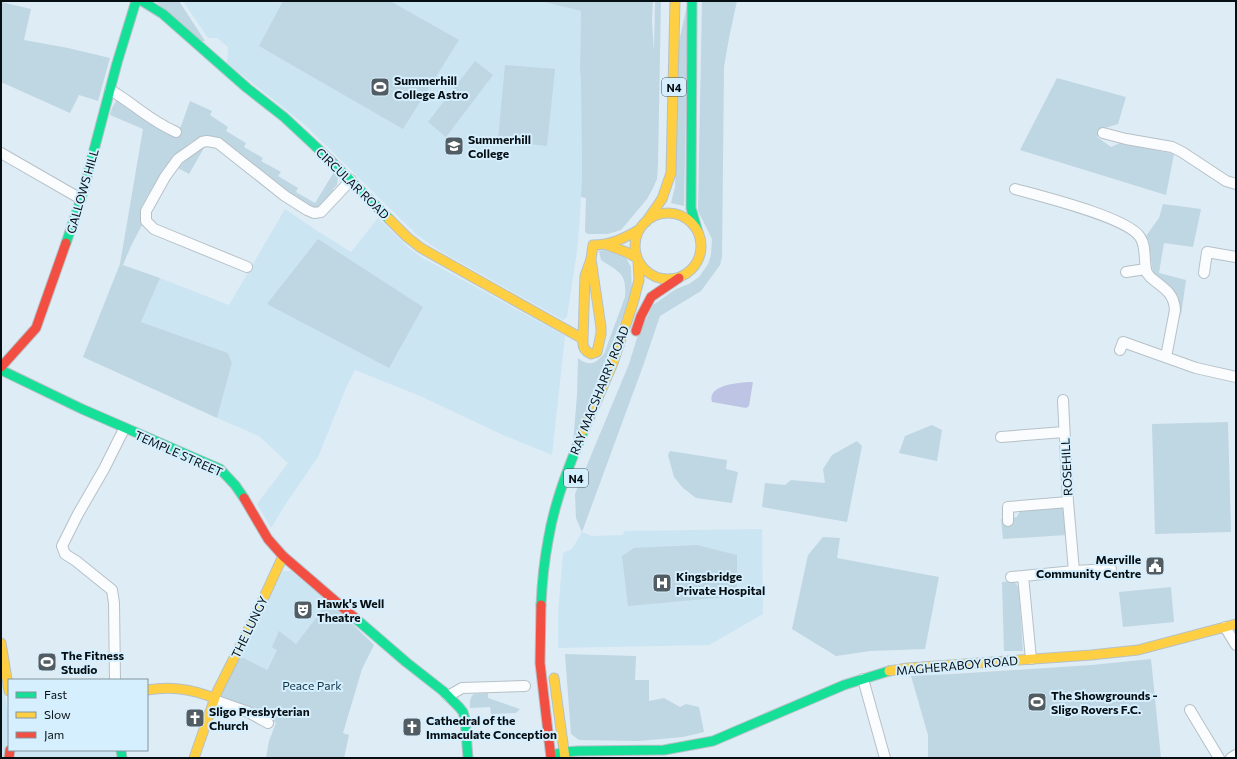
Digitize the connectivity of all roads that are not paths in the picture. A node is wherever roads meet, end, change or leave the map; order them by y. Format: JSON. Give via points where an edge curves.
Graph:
{"nodes":[{"id":1,"x":136,"y":1,"type":"edge"},
{"id":2,"x":142,"y":1,"type":"edge"},
{"id":3,"x":675,"y":1,"type":"edge"},
{"id":4,"x":692,"y":1,"type":"edge"},
{"id":5,"x":110,"y":90,"type":"junction"},
{"id":6,"x":176,"y":132,"type":"dead end"},
{"id":7,"x":1103,"y":133,"type":"dead end"},
{"id":8,"x":1,"y":153,"type":"edge"},
{"id":9,"x":351,"y":180,"type":"junction"},
{"id":10,"x":1236,"y":184,"type":"edge"},
{"id":11,"x":1015,"y":189,"type":"dead end"},
{"id":12,"x":80,"y":199,"type":"junction"},
{"id":13,"x":646,"y":222,"type":"junction"},
{"id":14,"x":640,"y":229,"type":"junction"},
{"id":15,"x":697,"y":229,"type":"junction"},
{"id":16,"x":607,"y":245,"type":"junction"},
{"id":17,"x":1236,"y":257,"type":"edge"},
{"id":18,"x":591,"y":259,"type":"junction"},
{"id":19,"x":638,"y":259,"type":"junction"},
{"id":20,"x":247,"y":267,"type":"dead end"},
{"id":21,"x":1146,"y":268,"type":"junction"},
{"id":22,"x":1126,"y":272,"type":"dead end"},
{"id":23,"x":1204,"y":273,"type":"dead end"},
{"id":24,"x":679,"y":278,"type":"junction"},
{"id":25,"x":634,"y":338,"type":"dead end"},
{"id":26,"x":583,"y":339,"type":"junction"},
{"id":27,"x":21,"y":346,"type":"junction"},
{"id":28,"x":1120,"y":350,"type":"dead end"},
{"id":29,"x":1166,"y":358,"type":"junction"},
{"id":30,"x":1,"y":367,"type":"edge"},
{"id":31,"x":1,"y":370,"type":"edge"},
{"id":32,"x":15,"y":370,"type":"junction"},
{"id":33,"x":1236,"y":377,"type":"edge"},
{"id":34,"x":1063,"y":400,"type":"dead end"},
{"id":35,"x":124,"y":429,"type":"junction"},
{"id":36,"x":1064,"y":432,"type":"junction"},
{"id":37,"x":1001,"y":437,"type":"dead end"},
{"id":38,"x":1068,"y":502,"type":"junction"},
{"id":39,"x":1008,"y":521,"type":"dead end"},
{"id":40,"x":283,"y":556,"type":"junction"},
{"id":41,"x":1111,"y":569,"type":"dead end"},
{"id":42,"x":1074,"y":571,"type":"junction"},
{"id":43,"x":1023,"y":576,"type":"junction"},
{"id":44,"x":1011,"y":577,"type":"dead end"},
{"id":45,"x":1236,"y":624,"type":"edge"},
{"id":46,"x":1225,"y":627,"type":"junction"},
{"id":47,"x":1,"y":643,"type":"edge"},
{"id":48,"x":1236,"y":645,"type":"edge"},
{"id":49,"x":1031,"y":659,"type":"junction"},
{"id":50,"x":553,"y":671,"type":"dead end"},
{"id":51,"x":115,"y":679,"type":"edge"},
{"id":52,"x":863,"y":679,"type":"junction"},
{"id":53,"x":8,"y":685,"type":"edge"},
{"id":54,"x":525,"y":686,"type":"dead end"},
{"id":55,"x":148,"y":690,"type":"edge"},
{"id":56,"x":448,"y":696,"type":"junction"},
{"id":57,"x":214,"y":699,"type":"junction"},
{"id":58,"x":1190,"y":710,"type":"dead end"},
{"id":59,"x":268,"y":723,"type":"dead end"},
{"id":60,"x":597,"y":753,"type":"edge"},
{"id":61,"x":564,"y":755,"type":"edge"},
{"id":62,"x":1236,"y":755,"type":"edge"},
{"id":63,"x":549,"y":757,"type":"edge"},
{"id":64,"x":194,"y":758,"type":"edge"},
{"id":65,"x":468,"y":758,"type":"edge"},
{"id":66,"x":885,"y":758,"type":"edge"},
{"id":67,"x":1219,"y":758,"type":"edge"},
{"id":68,"x":1231,"y":758,"type":"edge"}],
"edges":[{"from":1,"to":5,"type":"main road","name":"GALLOWS HILL"},
{"from":2,"to":9,"type":"main road","name":"CIRCULAR ROAD","via":[[163,14],[284,117]]},
{"from":3,"to":13,"type":"main road","number":"N4","via":[[671,173],[662,199]]},
{"from":4,"to":15,"type":"main road","number":"N4","via":[[691,208]]},
{"from":5,"to":6,"type":"street"},
{"from":5,"to":12,"type":"main road","name":"GALLOWS HILL"},
{"from":7,"to":10,"type":"street","via":[[1172,147],[1226,181]]},
{"from":8,"to":12,"type":"street"},
{"from":9,"to":20,"type":"street","via":[[321,212],[314,213],[285,196],[218,143],[206,140],[178,159],[164,177],[146,211],[146,221],[154,229]]},
{"from":9,"to":26,"type":"main road","name":"CIRCULAR ROAD","via":[[421,248]]},
{"from":11,"to":21,"type":"street","via":[[1098,214],[1125,225],[1140,237]]},
{"from":12,"to":27,"type":"main road","name":"GALLOWS HILL","via":[[41,316],[36,328]]},
{"from":13,"to":14,"type":"main road","number":"N4"},
{"from":13,"to":15,"type":"main road","number":"N4","via":[[654,216],[673,214],[683,216]]},
{"from":14,"to":16,"type":"main road","via":[[623,240]]},
{"from":14,"to":19,"type":"main road","number":"N4","via":[[635,248]]},
{"from":15,"to":24,"type":"main road","number":"N4","via":[[702,248],[700,258],[688,274]]},
{"from":16,"to":18,"type":"main road","via":[[593,245]]},
{"from":16,"to":19,"type":"main road"},
{"from":17,"to":23,"type":"street","via":[[1206,252]]},
{"from":18,"to":26,"type":"main road","via":[[585,276]]},
{"from":18,"to":26,"type":"main road","via":[[601,334],[597,352],[586,352],[582,346]]},
{"from":19,"to":24,"type":"main road","via":[[651,275],[660,279]]},
{"from":19,"to":63,"type":"main road","name":"RAY MACSHARRY ROAD","number":"N4","via":[[639,280],[634,303],[613,362],[570,462],[548,539],[543,572],[540,663]]},
{"from":21,"to":22,"type":"street"},
{"from":21,"to":29,"type":"street","via":[[1151,278],[1172,296],[1174,302],[1175,310]]},
{"from":24,"to":25,"type":"main road","name":"RAY MACSHARRY ROAD","number":"N4","via":[[651,297]]},
{"from":27,"to":30,"type":"main road","name":"GALLOWS HILL"},
{"from":27,"to":32,"type":"main road"},
{"from":28,"to":29,"type":"street","via":[[1123,342]]},
{"from":29,"to":33,"type":"street"},
{"from":31,"to":32,"type":"main road","name":"TEMPLE STREET"},
{"from":32,"to":35,"type":"main road","name":"TEMPLE STREET","via":[[53,396]]},
{"from":34,"to":36,"type":"street","name":"ROSEHILL"},
{"from":35,"to":40,"type":"main road","name":"TEMPLE STREET","via":[[220,469],[229,476],[268,539]]},
{"from":35,"to":51,"type":"street","via":[[62,546],[65,554],[112,590]]},
{"from":36,"to":37,"type":"street","name":"ROSEHILL"},
{"from":36,"to":38,"type":"street","name":"ROSEHILL"},
{"from":38,"to":39,"type":"street","name":"ROSEHILL","via":[[1008,507]]},
{"from":38,"to":42,"type":"street","name":"ROSEHILL"},
{"from":40,"to":56,"type":"main road","name":"TEMPLE STREET"},
{"from":40,"to":57,"type":"main road","name":"THE LUNGY"},
{"from":41,"to":42,"type":"street"},
{"from":42,"to":43,"type":"street"},
{"from":43,"to":44,"type":"street"},
{"from":43,"to":49,"type":"street"},
{"from":45,"to":46,"type":"main road","name":"MAGHERABOY ROAD"},
{"from":46,"to":48,"type":"street"},
{"from":46,"to":49,"type":"main road","name":"MAGHERABOY ROAD","via":[[1138,650]]},
{"from":47,"to":53,"type":"main road"},
{"from":49,"to":52,"type":"main road","name":"MAGHERABOY ROAD","via":[[908,668]]},
{"from":50,"to":61,"type":"main road"},
{"from":52,"to":60,"type":"main road","name":"MAGHERABOY ROAD","via":[[713,740],[664,750]]},
{"from":52,"to":66,"type":"street"},
{"from":54,"to":56,"type":"street","via":[[462,688]]},
{"from":55,"to":57,"type":"main road","via":[[181,688],[198,691]]},
{"from":56,"to":65,"type":"main road","name":"TEMPLE STREET","via":[[463,712]]},
{"from":57,"to":59,"type":"street"},
{"from":57,"to":64,"type":"main road","name":"THE LUNGY"},
{"from":58,"to":67,"type":"street"},
{"from":60,"to":61,"type":"main road","name":"MAGHERABOY ROAD"},
{"from":61,"to":63,"type":"main road","name":"MAGHERABOY ROAD"},
{"from":62,"to":68,"type":"street"}]}
